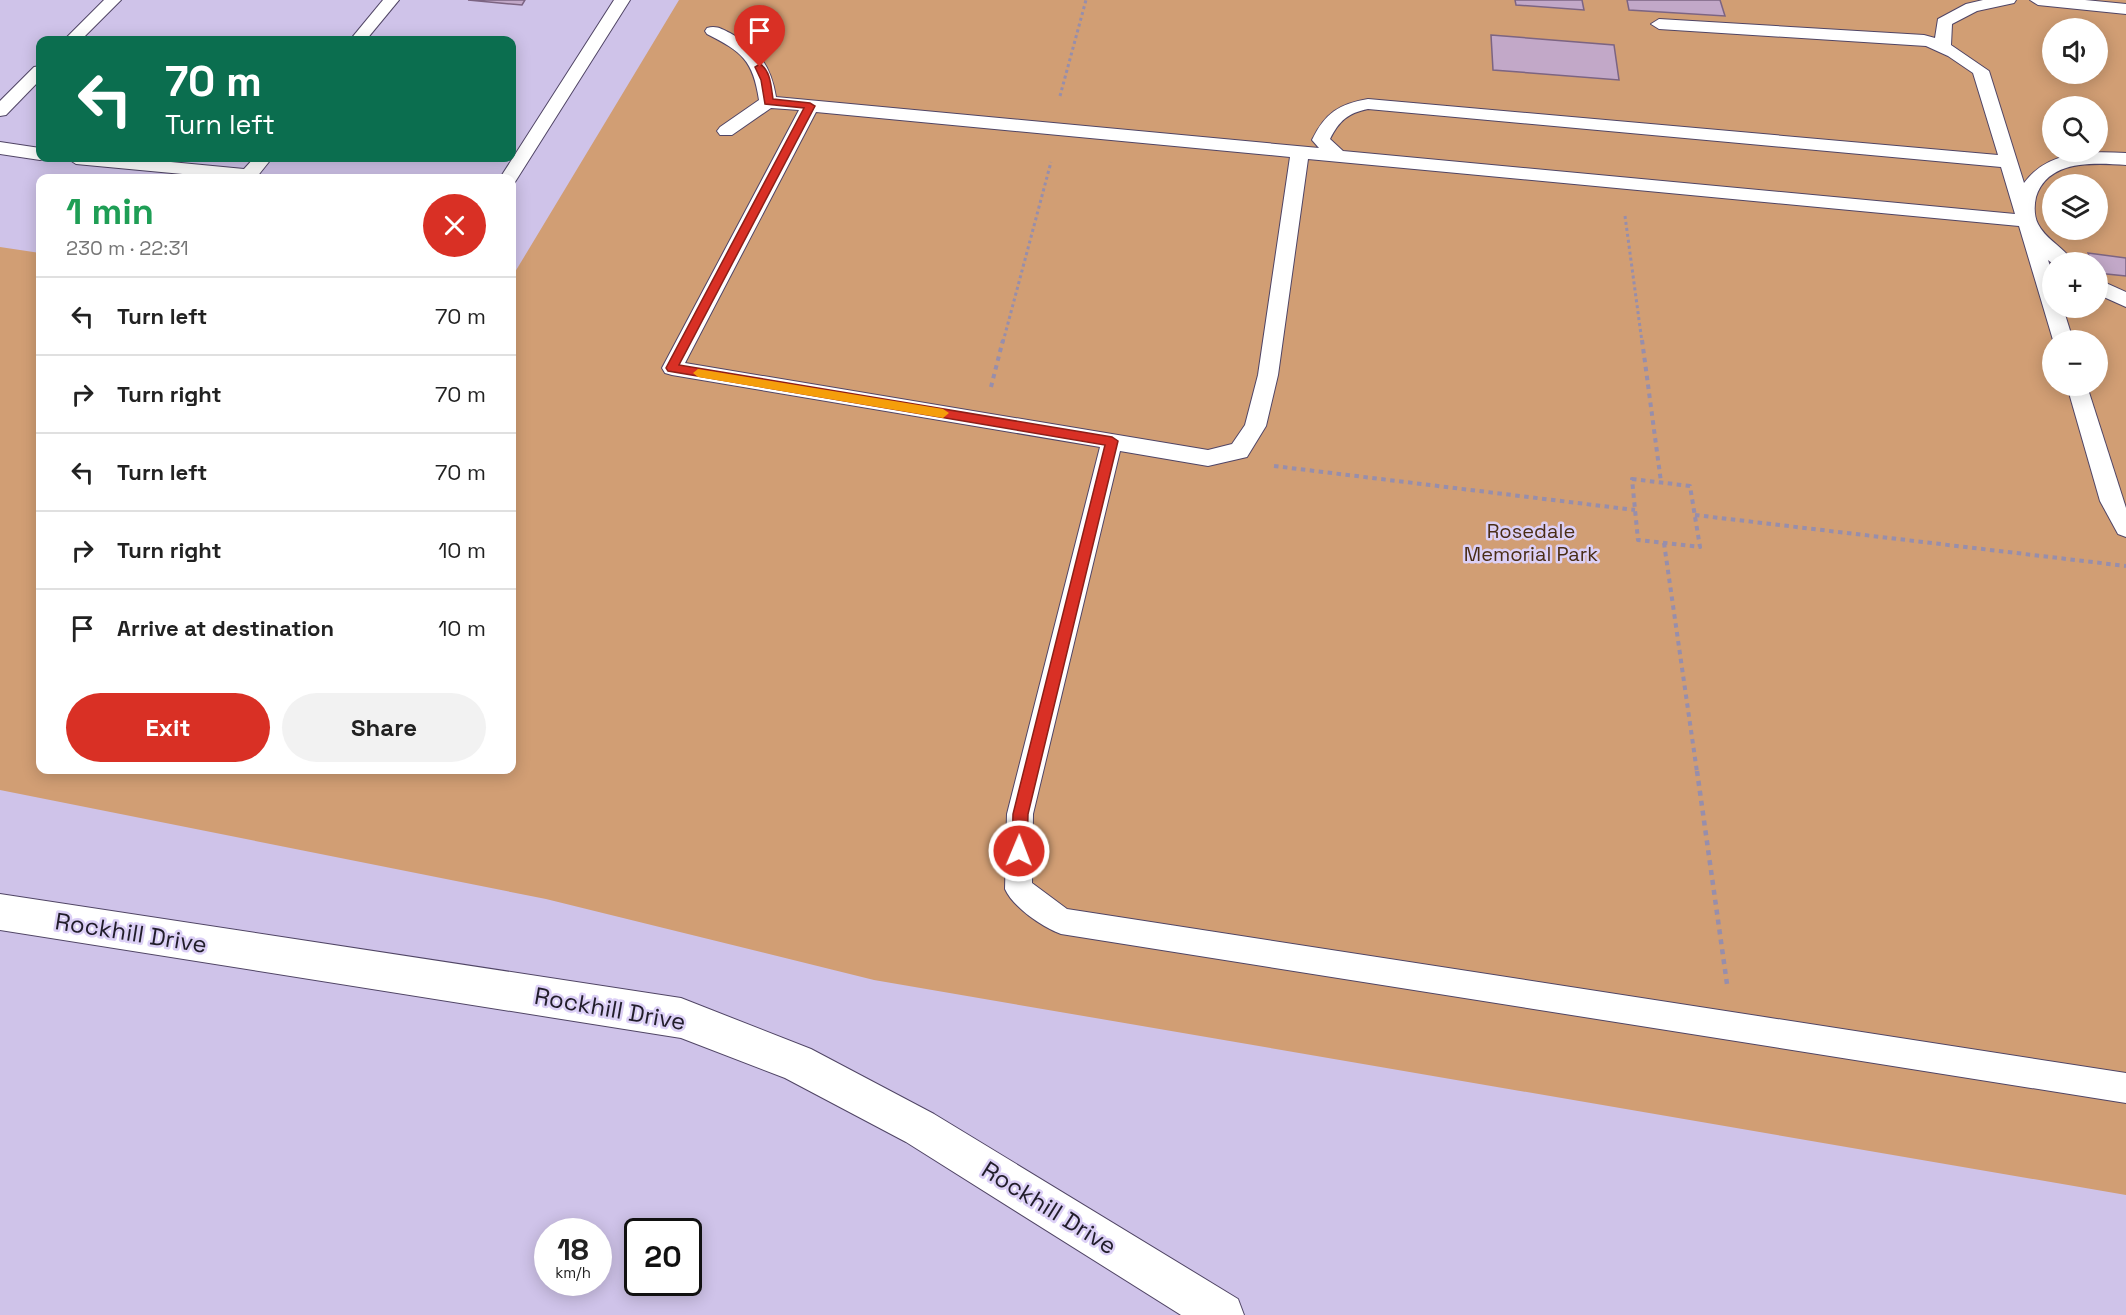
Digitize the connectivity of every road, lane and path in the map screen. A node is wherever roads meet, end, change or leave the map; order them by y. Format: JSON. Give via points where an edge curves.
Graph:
{"nodes":[{"id":1,"x":113,"y":0,"type":"edge"},
{"id":2,"x":391,"y":0,"type":"edge"},
{"id":3,"x":622,"y":0,"type":"edge"},
{"id":4,"x":1086,"y":0,"type":"edge"},
{"id":5,"x":2008,"y":0,"type":"edge"},
{"id":6,"x":2038,"y":0,"type":"edge"},
{"id":7,"x":2126,"y":9,"type":"edge"},
{"id":8,"x":1659,"y":24,"type":"dead end"},
{"id":9,"x":713,"y":31,"type":"dead end"},
{"id":10,"x":76,"y":36,"type":"edge"},
{"id":11,"x":361,"y":36,"type":"edge"},
{"id":12,"x":1943,"y":46,"type":"junction"},
{"id":13,"x":36,"y":75,"type":"edge"},
{"id":14,"x":768,"y":102,"type":"junction"},
{"id":15,"x":810,"y":106,"type":"junction"},
{"id":16,"x":0,"y":111,"type":"edge"},
{"id":17,"x":1056,"y":129,"type":"junction"},
{"id":18,"x":726,"y":131,"type":"dead end"},
{"id":19,"x":0,"y":148,"type":"edge"},
{"id":20,"x":1300,"y":152,"type":"junction"},
{"id":21,"x":36,"y":153,"type":"edge"},
{"id":22,"x":1338,"y":156,"type":"junction"},
{"id":23,"x":2126,"y":159,"type":"edge"},
{"id":24,"x":112,"y":162,"type":"edge"},
{"id":25,"x":260,"y":162,"type":"edge"},
{"id":26,"x":2009,"y":162,"type":"junction"},
{"id":27,"x":221,"y":174,"type":"edge"},
{"id":28,"x":250,"y":174,"type":"edge"},
{"id":29,"x":512,"y":174,"type":"edge"},
{"id":30,"x":1620,"y":182,"type":"junction"},
{"id":31,"x":2027,"y":221,"type":"junction"},
{"id":32,"x":2051,"y":252,"type":"edge"},
{"id":33,"x":2042,"y":272,"type":"edge"},
{"id":34,"x":2108,"y":291,"type":"edge"},
{"id":35,"x":2126,"y":300,"type":"edge"},
{"id":36,"x":989,"y":393,"type":"dead end"},
{"id":37,"x":2080,"y":396,"type":"edge"},
{"id":38,"x":1112,"y":441,"type":"junction"},
{"id":39,"x":1208,"y":458,"type":"junction"},
{"id":40,"x":1661,"y":482,"type":"junction"},
{"id":41,"x":1635,"y":510,"type":"junction"},
{"id":42,"x":1695,"y":515,"type":"junction"},
{"id":43,"x":2125,"y":529,"type":"edge"},
{"id":44,"x":1664,"y":543,"type":"junction"},
{"id":45,"x":2126,"y":566,"type":"edge"},
{"id":46,"x":0,"y":912,"type":"edge"},
{"id":47,"x":1733,"y":1026,"type":"junction"},
{"id":48,"x":2126,"y":1088,"type":"edge"},
{"id":49,"x":1222,"y":1315,"type":"edge"}],
"edges":[{"from":1,"to":10,"type":"lane"},
{"from":2,"to":11,"type":"lane"},
{"from":3,"to":29,"type":"lane"},
{"from":4,"to":17,"type":"path"},
{"from":5,"to":12,"type":"lane","via":[[1972,8],[1944,21]]},
{"from":6,"to":7,"type":"lane"},
{"from":8,"to":12,"type":"lane","via":[[1924,40]]},
{"from":9,"to":14,"type":"lane","via":[[754,55],[765,80]]},
{"from":12,"to":26,"type":"lane","via":[[1981,72]]},
{"from":13,"to":16,"type":"lane"},
{"from":14,"to":15,"type":"lane"},
{"from":14,"to":18,"type":"lane"},
{"from":15,"to":17,"type":"lane"},
{"from":15,"to":38,"type":"lane","via":[[672,368]]},
{"from":17,"to":20,"type":"lane"},
{"from":17,"to":36,"type":"path"},
{"from":19,"to":21,"type":"lane"},
{"from":20,"to":22,"type":"lane"},
{"from":20,"to":39,"type":"lane","via":[[1268,375],[1255,426],[1239,451]]},
{"from":22,"to":26,"type":"lane","via":[[1321,140],[1328,123],[1346,107],[1368,104]]},
{"from":22,"to":30,"type":"lane"},
{"from":23,"to":31,"type":"lane","via":[[2094,157],[2061,163],[2038,177],[2026,196]]},
{"from":24,"to":27,"type":"lane"},
{"from":25,"to":28,"type":"lane"},
{"from":26,"to":31,"type":"lane"},
{"from":30,"to":31,"type":"lane"},
{"from":30,"to":40,"type":"path"},
{"from":31,"to":32,"type":"lane"},
{"from":31,"to":33,"type":"lane"},
{"from":34,"to":35,"type":"lane"},
{"from":37,"to":43,"type":"lane","via":[[2111,501]]},
{"from":38,"to":39,"type":"lane"},
{"from":38,"to":47,"type":"lane","via":[[1020,814],[1018,889],[1061,921]]},
{"from":39,"to":41,"type":"path"},
{"from":40,"to":41,"type":"path","via":[[1632,479]]},
{"from":40,"to":42,"type":"path","via":[[1690,486]]},
{"from":41,"to":44,"type":"path","via":[[1638,540]]},
{"from":42,"to":44,"type":"path","via":[[1700,547]]},
{"from":42,"to":45,"type":"path"},
{"from":44,"to":47,"type":"path"},
{"from":46,"to":49,"type":"street","name":"Rockhill Drive","via":[[681,1018],[797,1063],[920,1128]]},
{"from":47,"to":48,"type":"lane"}]}
